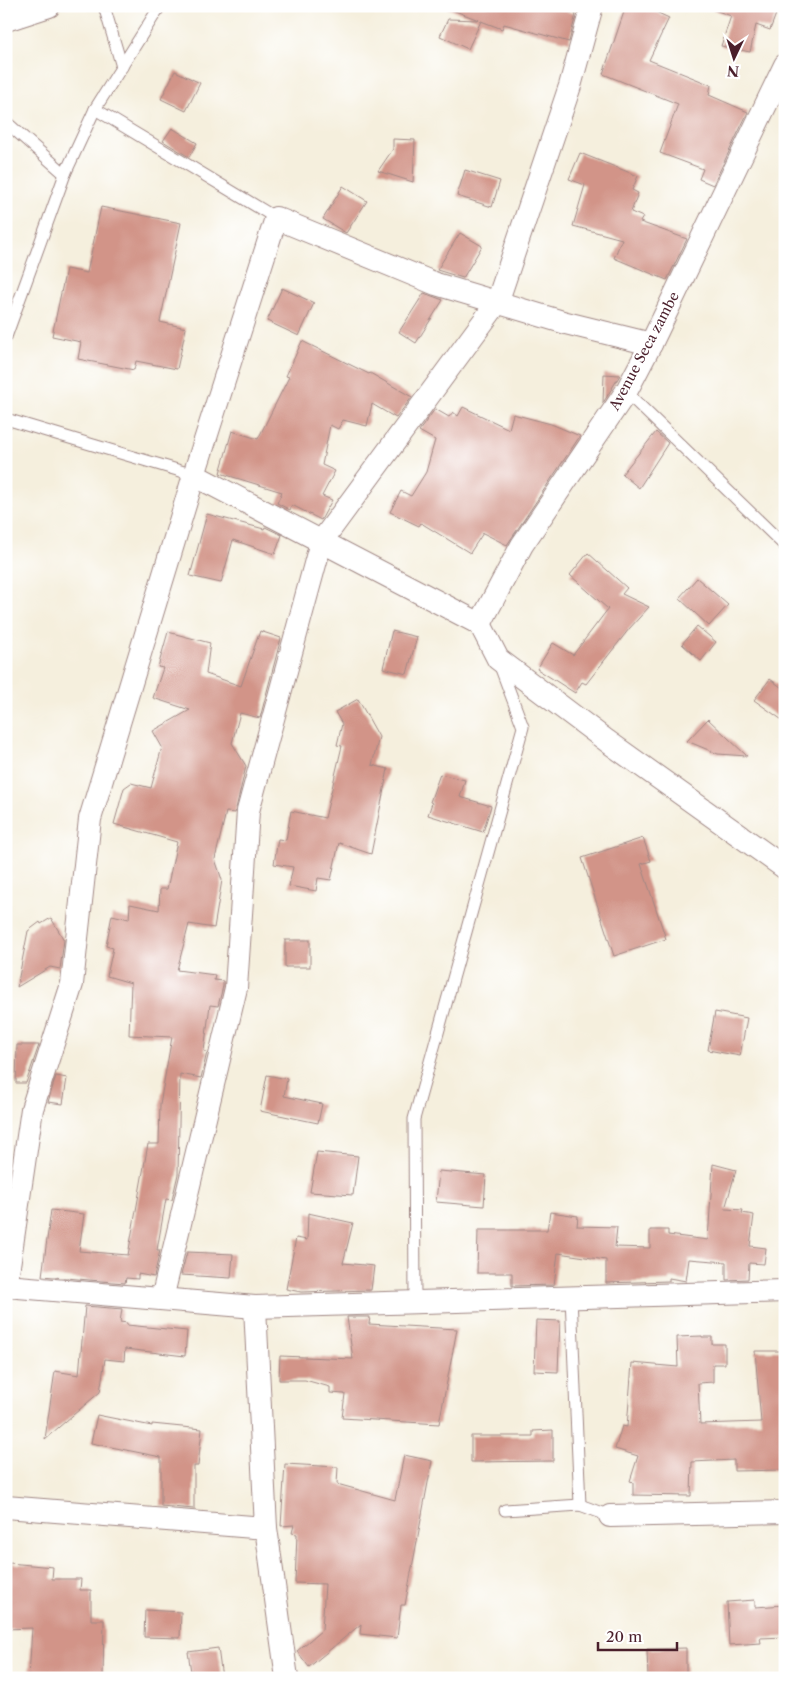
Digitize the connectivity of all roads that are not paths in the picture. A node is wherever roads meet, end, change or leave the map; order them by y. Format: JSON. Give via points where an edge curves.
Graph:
{"nodes":[{"id":1,"x":49,"y":6,"type":"edge"},
{"id":2,"x":104,"y":6,"type":"edge"},
{"id":3,"x":160,"y":6,"type":"edge"},
{"id":4,"x":592,"y":6,"type":"edge"},
{"id":5,"x":6,"y":20,"type":"edge"},
{"id":6,"x":785,"y":65,"type":"edge"},
{"id":7,"x":122,"y":67,"type":"junction"},
{"id":8,"x":95,"y":109,"type":"junction"},
{"id":9,"x":6,"y":122,"type":"edge"},
{"id":10,"x":65,"y":174,"type":"junction"},
{"id":11,"x":276,"y":218,"type":"junction"},
{"id":12,"x":497,"y":303,"type":"junction"},
{"id":13,"x":6,"y":337,"type":"edge"},
{"id":14,"x":651,"y":344,"type":"junction"},
{"id":15,"x":626,"y":392,"type":"junction"},
{"id":16,"x":6,"y":419,"type":"edge"},
{"id":17,"x":194,"y":475,"type":"junction"},
{"id":18,"x":320,"y":542,"type":"junction"},
{"id":19,"x":785,"y":546,"type":"edge"},
{"id":20,"x":480,"y":624,"type":"junction"},
{"id":21,"x":498,"y":659,"type":"junction"},
{"id":22,"x":785,"y":868,"type":"edge"},
{"id":23,"x":6,"y":1286,"type":"edge"},
{"id":24,"x":785,"y":1291,"type":"edge"},
{"id":25,"x":571,"y":1298,"type":"junction"},
{"id":26,"x":162,"y":1299,"type":"junction"},
{"id":27,"x":415,"y":1302,"type":"junction"},
{"id":28,"x":255,"y":1307,"type":"junction"},
{"id":29,"x":580,"y":1505,"type":"junction"},
{"id":30,"x":6,"y":1506,"type":"edge"},
{"id":31,"x":506,"y":1510,"type":"dead end"},
{"id":32,"x":785,"y":1512,"type":"edge"},
{"id":33,"x":610,"y":1516,"type":"joint"},
{"id":34,"x":266,"y":1528,"type":"junction"},
{"id":35,"x":287,"y":1678,"type":"edge"}],
"edges":[{"from":1,"to":5,"type":"street"},
{"from":2,"to":7,"type":"lane"},
{"from":3,"to":7,"type":"lane"},
{"from":4,"to":12,"type":"street","via":[[570,86]]},
{"from":6,"to":14,"type":"street","name":"Avenue Seca zambe"},
{"from":7,"to":8,"type":"lane"},
{"from":8,"to":10,"type":"lane"},
{"from":8,"to":11,"type":"lane"},
{"from":9,"to":10,"type":"lane"},
{"from":10,"to":13,"type":"lane"},
{"from":11,"to":12,"type":"street","via":[[436,284]]},
{"from":11,"to":17,"type":"street"},
{"from":12,"to":14,"type":"street","via":[[566,324]]},
{"from":12,"to":18,"type":"street"},
{"from":14,"to":15,"type":"street","name":"Avenue Seca zambe"},
{"from":15,"to":19,"type":"lane"},
{"from":15,"to":20,"type":"street","name":"Avenue Seca zambe","via":[[522,545]]},
{"from":16,"to":17,"type":"lane"},
{"from":17,"to":18,"type":"street"},
{"from":17,"to":23,"type":"street","via":[[90,819],[72,984],[32,1110]]},
{"from":18,"to":20,"type":"street"},
{"from":18,"to":26,"type":"street","via":[[248,811],[236,988]]},
{"from":20,"to":21,"type":"street"},
{"from":21,"to":22,"type":"street"},
{"from":21,"to":27,"type":"lane","via":[[523,727],[414,1119]]},
{"from":23,"to":26,"type":"street"},
{"from":24,"to":25,"type":"street"},
{"from":25,"to":27,"type":"street"},
{"from":25,"to":29,"type":"lane"},
{"from":26,"to":28,"type":"street"},
{"from":27,"to":28,"type":"street"},
{"from":28,"to":34,"type":"street"},
{"from":29,"to":31,"type":"lane"},
{"from":29,"to":33,"type":"lane"},
{"from":30,"to":34,"type":"street"},
{"from":32,"to":33,"type":"street"},
{"from":34,"to":35,"type":"street"}]}
